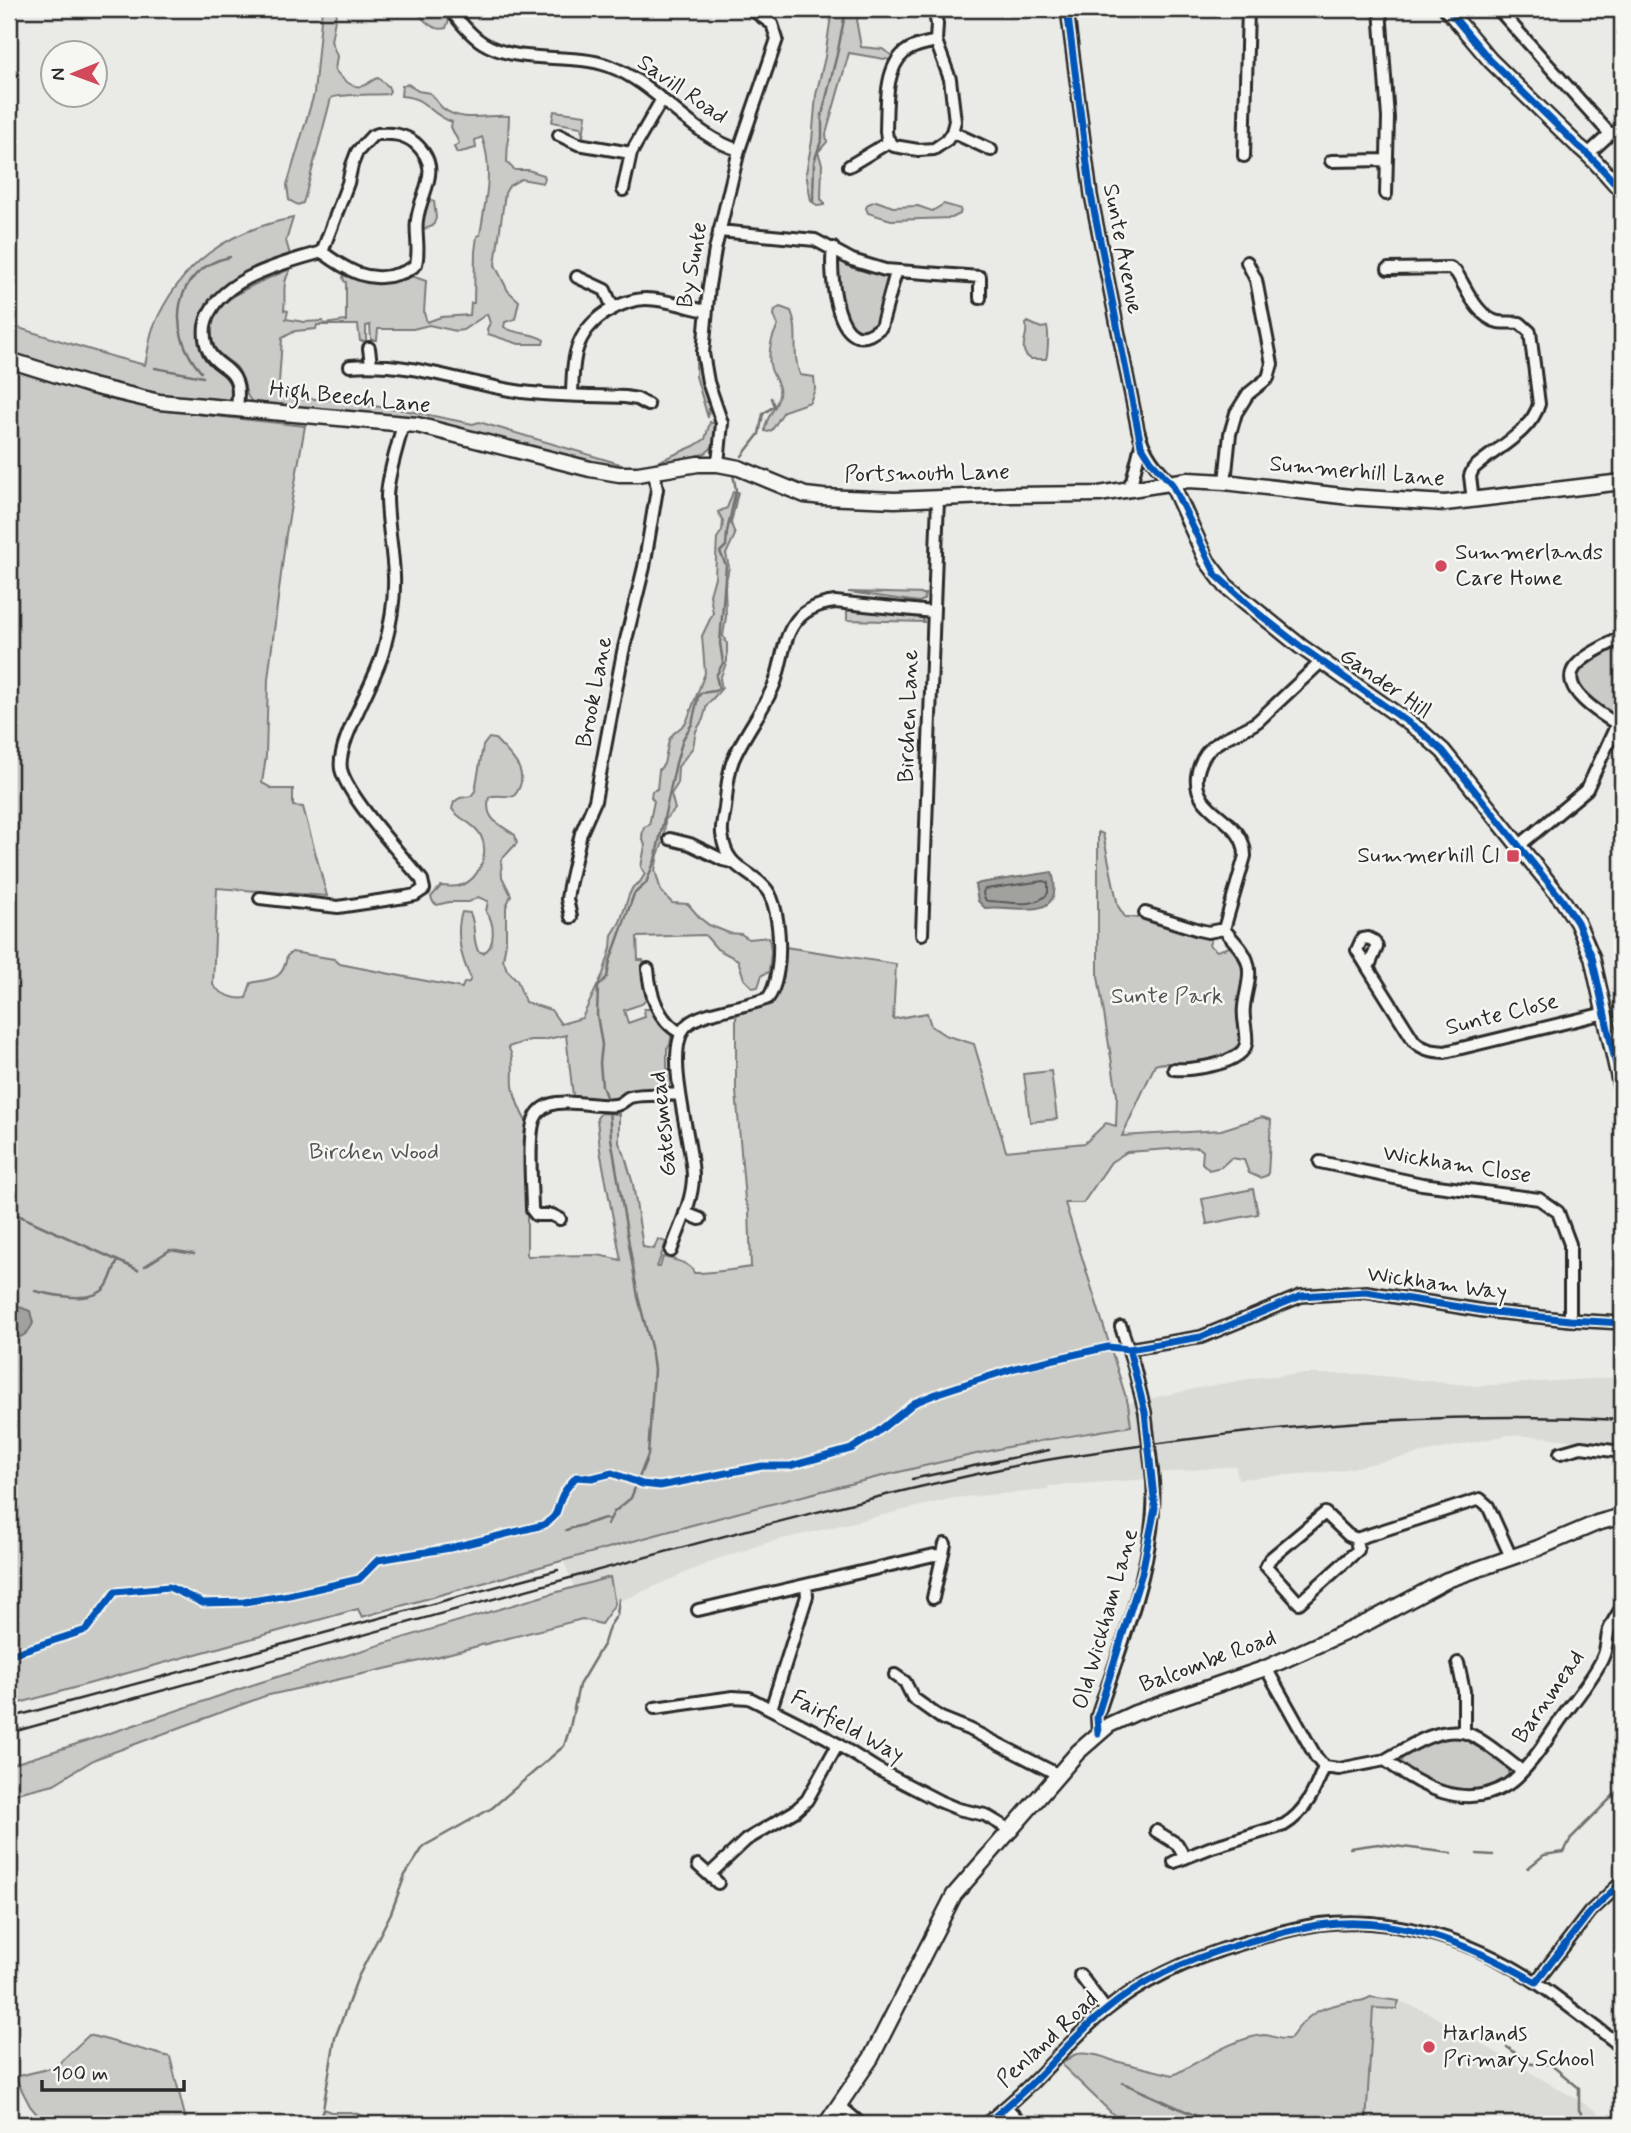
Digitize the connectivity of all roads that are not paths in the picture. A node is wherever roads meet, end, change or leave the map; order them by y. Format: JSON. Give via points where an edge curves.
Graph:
{"nodes":[{"id":1,"x":450,"y":9,"type":"edge"},
{"id":2,"x":751,"y":9,"type":"edge"},
{"id":3,"x":934,"y":9,"type":"edge"},
{"id":4,"x":1067,"y":9,"type":"edge"},
{"id":5,"x":1248,"y":9,"type":"edge"},
{"id":6,"x":1380,"y":9,"type":"edge"},
{"id":7,"x":1447,"y":9,"type":"edge"},
{"id":8,"x":1498,"y":9,"type":"edge"},
{"id":9,"x":936,"y":41,"type":"junction"},
{"id":10,"x":662,"y":99,"type":"junction"},
{"id":11,"x":1622,"y":130,"type":"edge"},
{"id":12,"x":952,"y":132,"type":"junction"},
{"id":13,"x":1610,"y":134,"type":"junction"},
{"id":14,"x":559,"y":135,"type":"dead end"},
{"id":15,"x":889,"y":142,"type":"junction"},
{"id":16,"x":739,"y":150,"type":"junction"},
{"id":17,"x":990,"y":150,"type":"dead end"},
{"id":18,"x":631,"y":153,"type":"junction"},
{"id":19,"x":1588,"y":154,"type":"junction"},
{"id":20,"x":1244,"y":156,"type":"dead end"},
{"id":21,"x":1387,"y":160,"type":"junction"},
{"id":22,"x":1331,"y":161,"type":"dead end"},
{"id":23,"x":849,"y":166,"type":"dead end"},
{"id":24,"x":623,"y":190,"type":"dead end"},
{"id":25,"x":1622,"y":191,"type":"edge"},
{"id":26,"x":1386,"y":194,"type":"dead end"},
{"id":27,"x":719,"y":232,"type":"junction"},
{"id":28,"x":833,"y":248,"type":"junction"},
{"id":29,"x":322,"y":252,"type":"junction"},
{"id":30,"x":1247,"y":262,"type":"dead end"},
{"id":31,"x":1388,"y":269,"type":"dead end"},
{"id":32,"x":896,"y":272,"type":"junction"},
{"id":33,"x":577,"y":277,"type":"dead end"},
{"id":34,"x":980,"y":298,"type":"dead end"},
{"id":35,"x":613,"y":308,"type":"junction"},
{"id":36,"x":706,"y":311,"type":"junction"},
{"id":37,"x":369,"y":348,"type":"dead end"},
{"id":38,"x":9,"y":360,"type":"edge"},
{"id":39,"x":371,"y":365,"type":"junction"},
{"id":40,"x":350,"y":366,"type":"dead end"},
{"id":41,"x":572,"y":394,"type":"junction"},
{"id":42,"x":648,"y":405,"type":"dead end"},
{"id":43,"x":237,"y":410,"type":"junction"},
{"id":44,"x":403,"y":423,"type":"junction"},
{"id":45,"x":1141,"y":444,"type":"junction"},
{"id":46,"x":718,"y":464,"type":"junction"},
{"id":47,"x":688,"y":466,"type":"joint"},
{"id":48,"x":654,"y":472,"type":"junction"},
{"id":49,"x":1225,"y":482,"type":"junction"},
{"id":50,"x":1622,"y":482,"type":"edge"},
{"id":51,"x":1172,"y":484,"type":"junction"},
{"id":52,"x":1125,"y":490,"type":"junction"},
{"id":53,"x":938,"y":499,"type":"junction"},
{"id":54,"x":1473,"y":501,"type":"junction"},
{"id":55,"x":933,"y":612,"type":"junction"},
{"id":56,"x":1622,"y":636,"type":"edge"},
{"id":57,"x":1321,"y":662,"type":"junction"},
{"id":58,"x":1622,"y":713,"type":"edge"},
{"id":59,"x":1617,"y":724,"type":"junction"},
{"id":60,"x":722,"y":836,"type":"junction"},
{"id":61,"x":670,"y":839,"type":"dead end"},
{"id":62,"x":1520,"y":845,"type":"junction"},
{"id":63,"x":704,"y":849,"type":"junction"},
{"id":64,"x":732,"y":862,"type":"junction"},
{"id":65,"x":260,"y":898,"type":"dead end"},
{"id":66,"x":1145,"y":913,"type":"dead end"},
{"id":67,"x":570,"y":917,"type":"dead end"},
{"id":68,"x":1224,"y":929,"type":"junction"},
{"id":69,"x":922,"y":934,"type":"dead end"},
{"id":70,"x":1368,"y":968,"type":"dead end"},
{"id":71,"x":648,"y":969,"type":"dead end"},
{"id":72,"x":1605,"y":1013,"type":"junction"},
{"id":73,"x":681,"y":1032,"type":"junction"},
{"id":74,"x":1174,"y":1069,"type":"dead end"},
{"id":75,"x":1622,"y":1092,"type":"edge"},
{"id":76,"x":679,"y":1094,"type":"junction"},
{"id":77,"x":1320,"y":1162,"type":"dead end"},
{"id":78,"x":685,"y":1213,"type":"junction"},
{"id":79,"x":560,"y":1219,"type":"dead end"},
{"id":80,"x":700,"y":1219,"type":"dead end"},
{"id":81,"x":671,"y":1251,"type":"dead end"},
{"id":82,"x":1570,"y":1320,"type":"junction"},
{"id":83,"x":1622,"y":1323,"type":"edge"},
{"id":84,"x":1121,"y":1327,"type":"dead end"},
{"id":85,"x":1129,"y":1349,"type":"junction"},
{"id":86,"x":1622,"y":1452,"type":"edge"},
{"id":87,"x":1560,"y":1453,"type":"dead end"},
{"id":88,"x":1622,"y":1516,"type":"edge"},
{"id":89,"x":1356,"y":1539,"type":"junction"},
{"id":90,"x":1511,"y":1557,"type":"junction"},
{"id":91,"x":806,"y":1585,"type":"junction"},
{"id":92,"x":933,"y":1598,"type":"dead end"},
{"id":93,"x":1622,"y":1607,"type":"edge"},
{"id":94,"x":698,"y":1610,"type":"dead end"},
{"id":95,"x":1458,"y":1663,"type":"dead end"},
{"id":96,"x":1266,"y":1668,"type":"junction"},
{"id":97,"x":895,"y":1675,"type":"dead end"},
{"id":98,"x":655,"y":1708,"type":"dead end"},
{"id":99,"x":771,"y":1709,"type":"junction"},
{"id":100,"x":1464,"y":1732,"type":"junction"},
{"id":101,"x":1098,"y":1733,"type":"junction"},
{"id":102,"x":838,"y":1744,"type":"junction"},
{"id":103,"x":1385,"y":1760,"type":"junction"},
{"id":104,"x":1324,"y":1767,"type":"junction"},
{"id":105,"x":1522,"y":1771,"type":"junction"},
{"id":106,"x":1059,"y":1775,"type":"junction"},
{"id":107,"x":1012,"y":1830,"type":"junction"},
{"id":108,"x":1156,"y":1831,"type":"dead end"},
{"id":109,"x":698,"y":1865,"type":"dead end"},
{"id":110,"x":710,"y":1874,"type":"junction"},
{"id":111,"x":1622,"y":1882,"type":"edge"},
{"id":112,"x":718,"y":1883,"type":"dead end"},
{"id":113,"x":1080,"y":1975,"type":"dead end"},
{"id":114,"x":1535,"y":1982,"type":"junction"},
{"id":115,"x":1106,"y":2010,"type":"junction"},
{"id":116,"x":1622,"y":2032,"type":"edge"},
{"id":117,"x":1614,"y":2040,"type":"junction"},
{"id":118,"x":1622,"y":2050,"type":"edge"},
{"id":119,"x":840,"y":2106,"type":"junction"},
{"id":120,"x":1006,"y":2107,"type":"junction"},
{"id":121,"x":826,"y":2124,"type":"edge"},
{"id":122,"x":861,"y":2124,"type":"edge"},
{"id":123,"x":986,"y":2124,"type":"edge"},
{"id":124,"x":1022,"y":2124,"type":"edge"}],
"edges":[{"from":1,"to":10,"type":"street","name":"Savill Road","via":[[472,34],[493,48],[595,62],[625,74]]},
{"from":2,"to":16,"type":"street","name":"By Sunte","via":[[776,30],[776,47]]},
{"from":3,"to":9,"type":"street"},
{"from":4,"to":45,"type":"street","name":"Sunte Avenue","via":[[1091,195]]},
{"from":5,"to":20,"type":"street"},
{"from":6,"to":21,"type":"street"},
{"from":7,"to":19,"type":"street","via":[[1490,60]]},
{"from":8,"to":13,"type":"street"},
{"from":9,"to":12,"type":"street","via":[[950,79]]},
{"from":9,"to":15,"type":"street","via":[[905,52],[894,66],[887,104]]},
{"from":10,"to":16,"type":"street","name":"Savill Road","via":[[710,137]]},
{"from":10,"to":18,"type":"street"},
{"from":11,"to":13,"type":"street"},
{"from":12,"to":15,"type":"street","via":[[934,149],[899,148]]},
{"from":12,"to":17,"type":"street"},
{"from":13,"to":19,"type":"street"},
{"from":14,"to":18,"type":"street","via":[[578,144]]},
{"from":15,"to":23,"type":"street"},
{"from":16,"to":27,"type":"street","name":"By Sunte"},
{"from":18,"to":24,"type":"street"},
{"from":19,"to":25,"type":"street"},
{"from":21,"to":22,"type":"street"},
{"from":21,"to":26,"type":"street"},
{"from":27,"to":28,"type":"street","via":[[805,238]]},
{"from":27,"to":36,"type":"street","name":"By Sunte"},
{"from":28,"to":32,"type":"street","via":[[852,260]]},
{"from":28,"to":32,"type":"street","via":[[839,315],[847,330],[855,334],[870,334],[881,327]]},
{"from":29,"to":29,"type":"street","via":[[363,144],[378,134],[410,139],[427,157],[429,167],[417,221],[416,264],[405,272],[378,278],[350,271]]},
{"from":29,"to":43,"type":"street","via":[[232,286],[211,309],[206,346],[237,383]]},
{"from":30,"to":49,"type":"street","via":[[1256,280],[1272,364],[1268,379],[1248,394],[1236,413]]},
{"from":31,"to":54,"type":"street","via":[[1451,268],[1488,318],[1520,323],[1530,332],[1539,404],[1536,415],[1473,469]]},
{"from":32,"to":34,"type":"street","via":[[980,277]]},
{"from":33,"to":35,"type":"street","via":[[605,290]]},
{"from":35,"to":36,"type":"street","via":[[643,299]]},
{"from":35,"to":41,"type":"street","via":[[581,336]]},
{"from":36,"to":46,"type":"street","name":"By Sunte","via":[[705,369],[722,423]]},
{"from":37,"to":39,"type":"street"},
{"from":38,"to":43,"type":"street","name":"High Beech Lane","via":[[138,397]]},
{"from":39,"to":40,"type":"street"},
{"from":39,"to":41,"type":"street","via":[[415,368],[514,391]]},
{"from":41,"to":42,"type":"street","via":[[625,397]]},
{"from":43,"to":44,"type":"street","name":"High Beech Lane"},
{"from":44,"to":48,"type":"street","name":"High Beech Lane","via":[[604,472]]},
{"from":44,"to":65,"type":"street","via":[[388,486],[394,584],[384,650],[346,741],[341,770],[353,794],[422,880],[424,889],[415,895],[338,907]]},
{"from":45,"to":51,"type":"street","name":"Sunte Avenue"},
{"from":45,"to":52,"type":"street","name":"Sunte Avenue","via":[[1132,481]]},
{"from":46,"to":47,"type":"street","name":"Portsmouth Lane"},
{"from":46,"to":53,"type":"street","name":"Portsmouth Lane","via":[[805,495],[854,500]]},
{"from":47,"to":48,"type":"street","name":"High Beech Lane"},
{"from":48,"to":67,"type":"street","name":"Brook Lane","via":[[656,496],[644,567],[595,801],[574,857],[567,899]]},
{"from":49,"to":51,"type":"street","name":"Summerhill Lane"},
{"from":49,"to":54,"type":"street","name":"Summerhill Lane","via":[[1422,504]]},
{"from":50,"to":54,"type":"street","name":"Summerhill Lane"},
{"from":51,"to":52,"type":"street","name":"Portsmouth Lane"},
{"from":51,"to":57,"type":"street","name":"Gander Hill","via":[[1216,575]]},
{"from":52,"to":53,"type":"street","name":"Portsmouth Lane"},
{"from":53,"to":55,"type":"street","name":"Birchen Lane"},
{"from":55,"to":60,"type":"street","via":[[835,602],[812,608],[794,624],[774,686],[731,768]]},
{"from":55,"to":69,"type":"street","name":"Birchen Lane"},
{"from":56,"to":59,"type":"street","via":[[1576,665],[1571,677],[1590,707]]},
{"from":57,"to":62,"type":"street","name":"Gander Hill","via":[[1443,751]]},
{"from":57,"to":68,"type":"street","via":[[1258,721],[1213,745],[1201,761],[1199,795],[1239,832],[1245,846]]},
{"from":58,"to":59,"type":"street"},
{"from":59,"to":62,"type":"street","via":[[1587,789]]},
{"from":60,"to":63,"type":"street"},
{"from":60,"to":64,"type":"street"},
{"from":61,"to":63,"type":"street"},
{"from":62,"to":72,"type":"street","name":"Gander Hill","via":[[1577,922],[1592,957]]},
{"from":63,"to":64,"type":"street"},
{"from":64,"to":73,"type":"street","via":[[759,881],[775,905],[779,943],[775,984],[768,998],[698,1018]]},
{"from":66,"to":68,"type":"street","via":[[1199,930]]},
{"from":68,"to":74,"type":"street","via":[[1249,967],[1244,1049],[1225,1062],[1190,1071]]},
{"from":70,"to":72,"type":"street","name":"Sunte Close","via":[[1414,1041],[1435,1052]]},
{"from":71,"to":73,"type":"street","via":[[650,989],[663,1019]]},
{"from":72,"to":75,"type":"street","name":"Gander Hill"},
{"from":73,"to":76,"type":"street","name":"Gatesmead"},
{"from":76,"to":78,"type":"street","name":"Gatesmead","via":[[693,1171]]},
{"from":76,"to":79,"type":"street","via":[[634,1097],[616,1105],[555,1103],[536,1116],[532,1210],[536,1215]]},
{"from":77,"to":82,"type":"street","name":"Wickham Close","via":[[1422,1184],[1539,1199],[1558,1212],[1570,1244]]},
{"from":78,"to":80,"type":"street"},
{"from":78,"to":81,"type":"street","name":"Gatesmead"},
{"from":82,"to":83,"type":"street","name":"Wickham Way"},
{"from":82,"to":85,"type":"street","name":"Wickham Way","via":[[1366,1292],[1301,1296],[1201,1337]]},
{"from":84,"to":85,"type":"street","name":"Old Wickham Lane"},
{"from":85,"to":101,"type":"street","name":"Old Wickham Lane","bridge":true,"via":[[1145,1412],[1155,1490],[1152,1529],[1097,1717]]},
{"from":86,"to":87,"type":"street","via":[[1581,1447]]},
{"from":88,"to":90,"type":"street","name":"Balcombe Road"},
{"from":89,"to":89,"type":"street","via":[[1358,1550],[1299,1603],[1266,1566],[1325,1513]]},
{"from":89,"to":90,"type":"street","via":[[1480,1499],[1488,1506]]},
{"from":90,"to":96,"type":"street","name":"Balcombe Road","via":[[1447,1580]]},
{"from":91,"to":92,"type":"street","via":[[943,1550]]},
{"from":91,"to":94,"type":"street"},
{"from":91,"to":99,"type":"street","via":[[807,1596]]},
{"from":93,"to":105,"type":"street","name":"Barnmead","via":[[1609,1629],[1604,1656]]},
{"from":95,"to":100,"type":"street","via":[[1464,1691]]},
{"from":96,"to":101,"type":"street","name":"Balcombe Road","via":[[1135,1713]]},
{"from":96,"to":104,"type":"street"},
{"from":97,"to":106,"type":"street","via":[[905,1682],[913,1698],[941,1718]]},
{"from":98,"to":99,"type":"street","name":"Fairfield Way","via":[[733,1696],[750,1698]]},
{"from":99,"to":102,"type":"street","name":"Fairfield Way"},
{"from":100,"to":103,"type":"street","via":[[1445,1732]]},
{"from":100,"to":105,"type":"street","name":"Barnmead"},
{"from":101,"to":106,"type":"street","name":"Balcombe Road"},
{"from":102,"to":107,"type":"street","name":"Fairfield Way","via":[[939,1801],[985,1815]]},
{"from":102,"to":110,"type":"street","via":[[807,1800],[746,1840]]},
{"from":103,"to":104,"type":"street","via":[[1339,1769]]},
{"from":103,"to":105,"type":"street","name":"Barnmead","via":[[1403,1776],[1452,1796],[1493,1791]]},
{"from":104,"to":108,"type":"street","via":[[1306,1805],[1284,1825],[1180,1860],[1177,1844]]},
{"from":106,"to":107,"type":"street","name":"Balcombe Road"},
{"from":107,"to":119,"type":"street","name":"Balcombe Road","via":[[947,1906],[887,2030]]},
{"from":109,"to":110,"type":"street"},
{"from":110,"to":112,"type":"street"},
{"from":111,"to":114,"type":"street","via":[[1590,1912]]},
{"from":113,"to":115,"type":"street"},
{"from":114,"to":115,"type":"street","name":"Penland Road","via":[[1483,1954],[1427,1933],[1392,1926],[1322,1924],[1222,1949],[1169,1969]]},
{"from":114,"to":117,"type":"street","name":"Penland Road"},
{"from":115,"to":120,"type":"street","name":"Penland Road"},
{"from":116,"to":117,"type":"street"},
{"from":117,"to":118,"type":"street","name":"Penland Road"},
{"from":119,"to":121,"type":"street","name":"Balcombe Road"},
{"from":119,"to":122,"type":"street"},
{"from":120,"to":123,"type":"street","name":"Penland Road"},
{"from":120,"to":124,"type":"street"}]}
